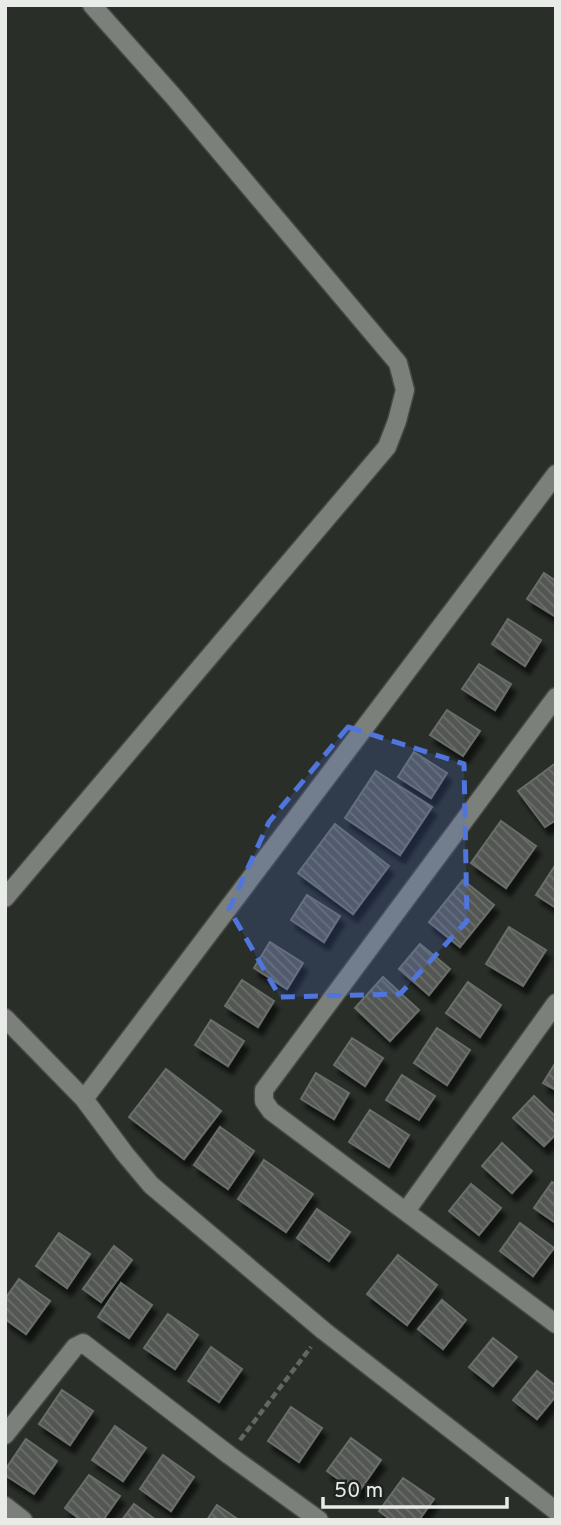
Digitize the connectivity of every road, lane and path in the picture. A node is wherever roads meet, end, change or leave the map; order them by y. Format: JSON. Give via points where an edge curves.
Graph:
{"nodes":[{"id":1,"x":92,"y":5,"type":"edge"},
{"id":2,"x":556,"y":474,"type":"edge"},
{"id":3,"x":556,"y":697,"type":"edge"},
{"id":4,"x":556,"y":718,"type":"edge"},
{"id":5,"x":530,"y":733,"type":"junction"},
{"id":6,"x":5,"y":898,"type":"edge"},
{"id":7,"x":556,"y":1003,"type":"edge"},
{"id":8,"x":5,"y":1018,"type":"edge"},
{"id":9,"x":84,"y":1098,"type":"junction"},
{"id":10,"x":406,"y":1211,"type":"junction"},
{"id":11,"x":553,"y":1317,"type":"edge"},
{"id":12,"x":324,"y":1331,"type":"junction"},
{"id":13,"x":5,"y":1435,"type":"edge"},
{"id":14,"x":229,"y":1455,"type":"junction"},
{"id":15,"x":5,"y":1506,"type":"edge"},
{"id":16,"x":556,"y":1511,"type":"edge"},
{"id":17,"x":23,"y":1520,"type":"edge"},
{"id":18,"x":319,"y":1520,"type":"edge"}],
"edges":[{"from":1,"to":6,"type":"street","via":[[398,363],[405,390],[387,447]]},
{"from":2,"to":9,"type":"street"},
{"from":3,"to":5,"type":"street"},
{"from":4,"to":5,"type":"street"},
{"from":5,"to":10,"type":"street","via":[[264,1090],[271,1111]]},
{"from":7,"to":10,"type":"street"},
{"from":8,"to":9,"type":"street"},
{"from":9,"to":12,"type":"street","via":[[151,1185]]},
{"from":10,"to":11,"type":"street"},
{"from":12,"to":14,"type":"path"},
{"from":12,"to":16,"type":"street"},
{"from":13,"to":14,"type":"street","via":[[75,1347],[83,1343]]},
{"from":14,"to":18,"type":"street"},
{"from":15,"to":17,"type":"street"}]}
